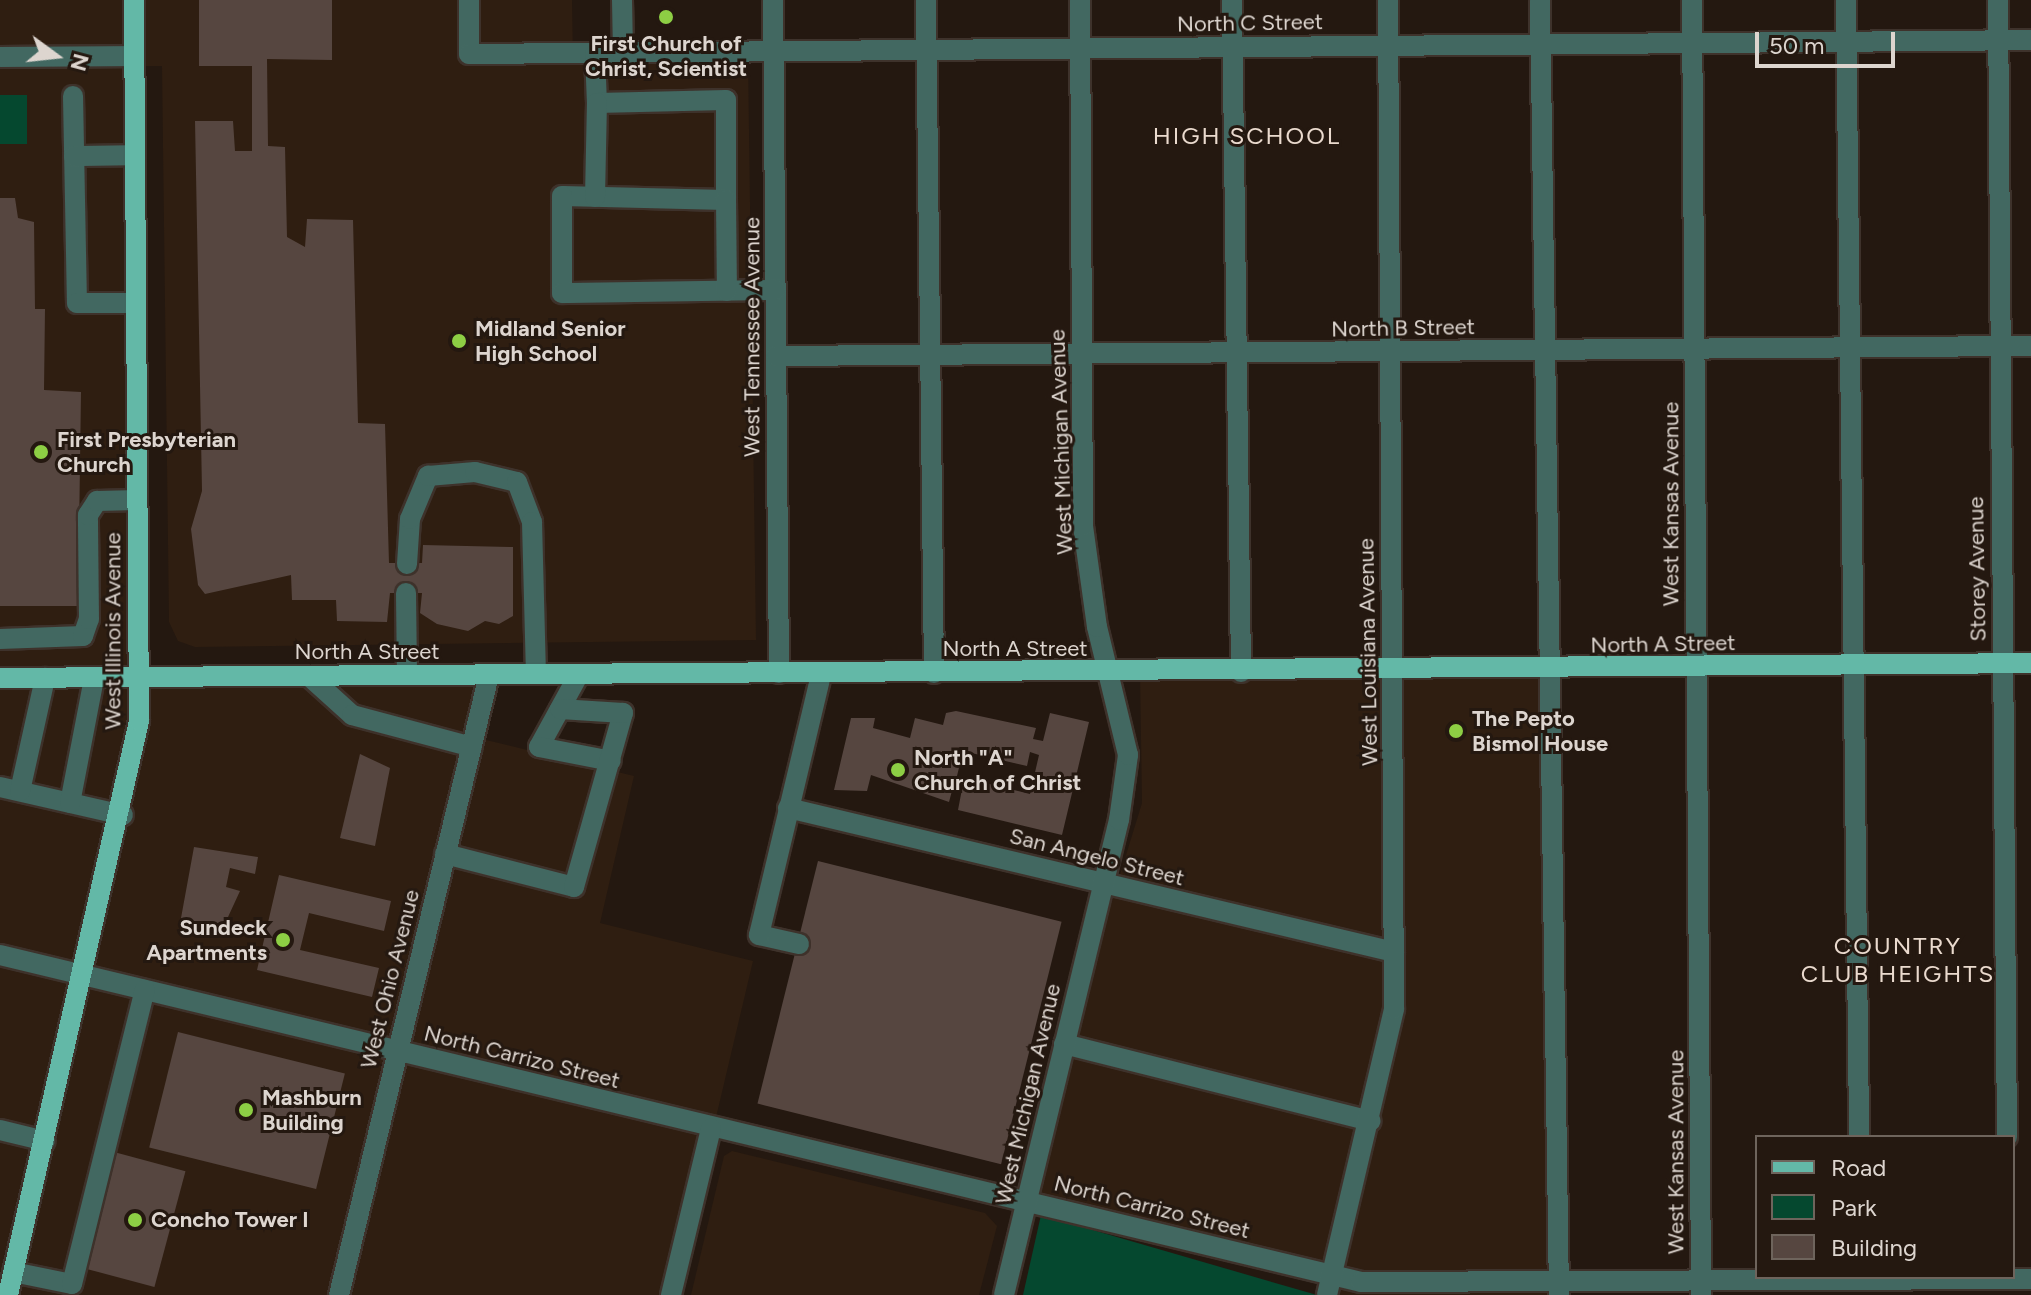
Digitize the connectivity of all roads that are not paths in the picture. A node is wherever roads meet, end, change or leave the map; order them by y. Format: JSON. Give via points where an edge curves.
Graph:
{"nodes":[{"id":1,"x":134,"y":0,"type":"edge"},
{"id":2,"x":469,"y":0,"type":"edge"},
{"id":3,"x":622,"y":0,"type":"edge"},
{"id":4,"x":773,"y":0,"type":"edge"},
{"id":5,"x":926,"y":0,"type":"edge"},
{"id":6,"x":1080,"y":0,"type":"edge"},
{"id":7,"x":1232,"y":0,"type":"edge"},
{"id":8,"x":1388,"y":0,"type":"edge"},
{"id":9,"x":1540,"y":0,"type":"edge"},
{"id":10,"x":1692,"y":0,"type":"edge"},
{"id":11,"x":1846,"y":0,"type":"edge"},
{"id":12,"x":1998,"y":0,"type":"edge"},
{"id":13,"x":2031,"y":40,"type":"edge"},
{"id":14,"x":1847,"y":41,"type":"junction"},
{"id":15,"x":1998,"y":41,"type":"junction"},
{"id":16,"x":1692,"y":42,"type":"junction"},
{"id":17,"x":1541,"y":44,"type":"junction"},
{"id":18,"x":1388,"y":46,"type":"junction"},
{"id":19,"x":1232,"y":47,"type":"junction"},
{"id":20,"x":1081,"y":49,"type":"junction"},
{"id":21,"x":927,"y":50,"type":"junction"},
{"id":22,"x":774,"y":52,"type":"junction"},
{"id":23,"x":595,"y":54,"type":"junction"},
{"id":24,"x":623,"y":54,"type":"junction"},
{"id":25,"x":134,"y":56,"type":"junction"},
{"id":26,"x":0,"y":57,"type":"edge"},
{"id":27,"x":73,"y":96,"type":"dead end"},
{"id":28,"x":597,"y":103,"type":"junction"},
{"id":29,"x":135,"y":155,"type":"junction"},
{"id":30,"x":74,"y":156,"type":"junction"},
{"id":31,"x":595,"y":197,"type":"junction"},
{"id":32,"x":726,"y":200,"type":"junction"},
{"id":33,"x":776,"y":290,"type":"junction"},
{"id":34,"x":727,"y":291,"type":"junction"},
{"id":35,"x":135,"y":303,"type":"junction"},
{"id":36,"x":2031,"y":346,"type":"edge"},
{"id":37,"x":1999,"y":347,"type":"junction"},
{"id":38,"x":1695,"y":348,"type":"junction"},
{"id":39,"x":1848,"y":348,"type":"junction"},
{"id":40,"x":1545,"y":350,"type":"junction"},
{"id":41,"x":1390,"y":352,"type":"junction"},
{"id":42,"x":1236,"y":353,"type":"junction"},
{"id":43,"x":1082,"y":355,"type":"junction"},
{"id":44,"x":776,"y":356,"type":"junction"},
{"id":45,"x":930,"y":356,"type":"junction"},
{"id":46,"x":137,"y":500,"type":"junction"},
{"id":47,"x":407,"y":564,"type":"dead end"},
{"id":48,"x":406,"y":593,"type":"dead end"},
{"id":49,"x":0,"y":639,"type":"edge"},
{"id":50,"x":2031,"y":663,"type":"edge"},
{"id":51,"x":2002,"y":664,"type":"junction"},
{"id":52,"x":1853,"y":665,"type":"junction"},
{"id":53,"x":1697,"y":667,"type":"junction"},
{"id":54,"x":1548,"y":669,"type":"junction"},
{"id":55,"x":1392,"y":671,"type":"junction"},
{"id":56,"x":1109,"y":672,"type":"junction"},
{"id":57,"x":1241,"y":672,"type":"junction"},
{"id":58,"x":779,"y":673,"type":"junction"},
{"id":59,"x":934,"y":673,"type":"junction"},
{"id":60,"x":536,"y":674,"type":"junction"},
{"id":61,"x":579,"y":674,"type":"junction"},
{"id":62,"x":821,"y":674,"type":"junction"},
{"id":63,"x":407,"y":675,"type":"junction"},
{"id":64,"x":489,"y":675,"type":"junction"},
{"id":65,"x":309,"y":676,"type":"junction"},
{"id":66,"x":139,"y":677,"type":"junction"},
{"id":67,"x":0,"y":678,"type":"edge"},
{"id":68,"x":45,"y":678,"type":"junction"},
{"id":69,"x":94,"y":678,"type":"junction"},
{"id":70,"x":560,"y":709,"type":"junction"},
{"id":71,"x":472,"y":747,"type":"junction"},
{"id":72,"x":611,"y":761,"type":"junction"},
{"id":73,"x":10,"y":789,"type":"edge"},
{"id":74,"x":70,"y":803,"type":"junction"},
{"id":75,"x":788,"y":808,"type":"junction"},
{"id":76,"x":123,"y":815,"type":"junction"},
{"id":77,"x":445,"y":854,"type":"junction"},
{"id":78,"x":1102,"y":882,"type":"junction"},
{"id":79,"x":799,"y":944,"type":"dead end"},
{"id":80,"x":1394,"y":952,"type":"junction"},
{"id":81,"x":0,"y":955,"type":"edge"},
{"id":82,"x":85,"y":976,"type":"junction"},
{"id":83,"x":145,"y":990,"type":"junction"},
{"id":84,"x":1064,"y":1044,"type":"junction"},
{"id":85,"x":397,"y":1051,"type":"junction"},
{"id":86,"x":1370,"y":1121,"type":"junction"},
{"id":87,"x":711,"y":1129,"type":"junction"},
{"id":88,"x":0,"y":1130,"type":"edge"},
{"id":89,"x":1859,"y":1135,"type":"edge"},
{"id":90,"x":2007,"y":1135,"type":"edge"},
{"id":91,"x":45,"y":1141,"type":"junction"},
{"id":92,"x":1027,"y":1201,"type":"junction"},
{"id":93,"x":13,"y":1272,"type":"junction"},
{"id":94,"x":1332,"y":1275,"type":"junction"},
{"id":95,"x":2031,"y":1279,"type":"edge"},
{"id":96,"x":1859,"y":1284,"type":"edge"},
{"id":97,"x":2008,"y":1284,"type":"edge"},
{"id":98,"x":1438,"y":1288,"type":"edge"},
{"id":99,"x":1559,"y":1288,"type":"edge"},
{"id":100,"x":1701,"y":1288,"type":"edge"},
{"id":101,"x":8,"y":1295,"type":"edge"},
{"id":102,"x":339,"y":1295,"type":"edge"},
{"id":103,"x":671,"y":1295,"type":"edge"},
{"id":104,"x":1004,"y":1295,"type":"edge"},
{"id":105,"x":1327,"y":1295,"type":"edge"}],
"edges":[{"from":1,"to":25,"type":"main road","name":"West Illinois Avenue"},
{"from":2,"to":23,"type":"street","name":"North C Street","via":[[469,54]]},
{"from":3,"to":24,"type":"street"},
{"from":4,"to":22,"type":"street","name":"West Tennessee Avenue"},
{"from":5,"to":21,"type":"street"},
{"from":6,"to":20,"type":"street","name":"West Michigan Avenue"},
{"from":7,"to":19,"type":"street"},
{"from":8,"to":18,"type":"street","name":"West Louisiana Avenue"},
{"from":9,"to":17,"type":"street"},
{"from":10,"to":16,"type":"street","name":"West Kansas Avenue"},
{"from":11,"to":14,"type":"street"},
{"from":12,"to":15,"type":"street","name":"Storey Avenue"},
{"from":13,"to":15,"type":"street","name":"North C Street"},
{"from":14,"to":15,"type":"street","name":"North C Street"},
{"from":14,"to":16,"type":"street","name":"North C Street"},
{"from":14,"to":39,"type":"street"},
{"from":15,"to":37,"type":"street","name":"Storey Avenue"},
{"from":16,"to":17,"type":"street","name":"North C Street"},
{"from":16,"to":38,"type":"street","name":"West Kansas Avenue"},
{"from":17,"to":18,"type":"street","name":"North C Street"},
{"from":17,"to":40,"type":"street"},
{"from":18,"to":19,"type":"street","name":"North C Street"},
{"from":18,"to":41,"type":"street","name":"West Louisiana Avenue"},
{"from":19,"to":20,"type":"street","name":"North C Street"},
{"from":19,"to":42,"type":"street"},
{"from":20,"to":21,"type":"street","name":"North C Street"},
{"from":20,"to":43,"type":"street","name":"West Michigan Avenue"},
{"from":21,"to":22,"type":"street","name":"North C Street"},
{"from":21,"to":45,"type":"street"},
{"from":22,"to":24,"type":"street","name":"North C Street"},
{"from":22,"to":33,"type":"street","name":"West Tennessee Avenue"},
{"from":23,"to":24,"type":"street","name":"North C Street"},
{"from":23,"to":28,"type":"street"},
{"from":25,"to":26,"type":"street"},
{"from":25,"to":29,"type":"main road","name":"West Illinois Avenue"},
{"from":27,"to":30,"type":"street"},
{"from":28,"to":31,"type":"street"},
{"from":28,"to":32,"type":"street","via":[[726,100]]},
{"from":29,"to":30,"type":"street"},
{"from":29,"to":35,"type":"main road","name":"West Illinois Avenue"},
{"from":30,"to":35,"type":"street","via":[[77,303]]},
{"from":31,"to":32,"type":"street"},
{"from":31,"to":34,"type":"street","via":[[562,196],[562,293]]},
{"from":32,"to":34,"type":"street"},
{"from":33,"to":34,"type":"street"},
{"from":33,"to":44,"type":"street","name":"West Tennessee Avenue"},
{"from":35,"to":46,"type":"main road","name":"West Illinois Avenue"},
{"from":36,"to":37,"type":"street","name":"North B Street"},
{"from":37,"to":39,"type":"street","name":"North B Street"},
{"from":37,"to":51,"type":"street","name":"Storey Avenue"},
{"from":38,"to":39,"type":"street","name":"North B Street"},
{"from":38,"to":40,"type":"street","name":"North B Street"},
{"from":38,"to":53,"type":"street","name":"West Kansas Avenue"},
{"from":39,"to":52,"type":"street"},
{"from":40,"to":41,"type":"street","name":"North B Street"},
{"from":40,"to":54,"type":"street"},
{"from":41,"to":42,"type":"street","name":"North B Street"},
{"from":41,"to":55,"type":"street","name":"West Louisiana Avenue"},
{"from":42,"to":43,"type":"street","name":"North B Street"},
{"from":42,"to":57,"type":"street"},
{"from":43,"to":45,"type":"street","name":"North B Street"},
{"from":43,"to":56,"type":"street","name":"West Michigan Avenue","via":[[1083,526]]},
{"from":44,"to":45,"type":"street","name":"North B Street"},
{"from":44,"to":58,"type":"street","name":"West Tennessee Avenue"},
{"from":45,"to":59,"type":"street"},
{"from":46,"to":49,"type":"street","via":[[97,501],[88,515],[87,630]]},
{"from":46,"to":66,"type":"main road","name":"West Illinois Avenue"},
{"from":47,"to":60,"type":"street","via":[[410,519],[428,476],[475,472],[517,482],[532,522]]},
{"from":48,"to":63,"type":"street"},
{"from":50,"to":51,"type":"main road","name":"North A Street"},
{"from":51,"to":52,"type":"main road","name":"North A Street"},
{"from":51,"to":90,"type":"street","name":"Storey Avenue"},
{"from":52,"to":53,"type":"main road","name":"North A Street"},
{"from":52,"to":89,"type":"street"},
{"from":53,"to":54,"type":"main road","name":"North A Street"},
{"from":53,"to":100,"type":"street","name":"West Kansas Avenue"},
{"from":54,"to":55,"type":"main road","name":"North A Street"},
{"from":54,"to":99,"type":"street"},
{"from":55,"to":57,"type":"main road","name":"North A Street"},
{"from":55,"to":80,"type":"street","name":"West Louisiana Avenue"},
{"from":56,"to":57,"type":"main road","name":"North A Street"},
{"from":56,"to":59,"type":"main road","name":"North A Street"},
{"from":56,"to":78,"type":"street","name":"West Michigan Avenue","via":[[1128,755]]},
{"from":58,"to":61,"type":"main road","name":"North A Street"},
{"from":58,"to":62,"type":"main road","name":"North A Street"},
{"from":59,"to":62,"type":"main road","name":"North A Street"},
{"from":60,"to":61,"type":"main road","name":"North A Street"},
{"from":60,"to":64,"type":"main road","name":"North A Street"},
{"from":61,"to":70,"type":"street"},
{"from":62,"to":75,"type":"street"},
{"from":63,"to":64,"type":"main road","name":"North A Street"},
{"from":63,"to":65,"type":"main road","name":"North A Street"},
{"from":64,"to":71,"type":"street","name":"West Ohio Avenue"},
{"from":65,"to":66,"type":"main road","name":"North A Street"},
{"from":65,"to":71,"type":"street","via":[[352,715]]},
{"from":66,"to":69,"type":"main road","name":"North A Street"},
{"from":66,"to":76,"type":"main road","name":"West Illinois Avenue"},
{"from":67,"to":68,"type":"main road","name":"North A Street"},
{"from":68,"to":69,"type":"main road","name":"North A Street"},
{"from":68,"to":73,"type":"street"},
{"from":69,"to":74,"type":"street"},
{"from":70,"to":72,"type":"street","via":[[623,713]]},
{"from":70,"to":72,"type":"street","via":[[539,747]]},
{"from":71,"to":77,"type":"street","name":"West Ohio Avenue"},
{"from":72,"to":77,"type":"street","via":[[574,887]]},
{"from":73,"to":74,"type":"street"},
{"from":74,"to":76,"type":"street"},
{"from":75,"to":78,"type":"street","name":"San Angelo Street"},
{"from":75,"to":79,"type":"street","via":[[759,935]]},
{"from":76,"to":82,"type":"main road","name":"West Illinois Avenue"},
{"from":77,"to":85,"type":"street","name":"West Ohio Avenue"},
{"from":78,"to":80,"type":"street","name":"San Angelo Street"},
{"from":78,"to":84,"type":"street","name":"West Michigan Avenue"},
{"from":80,"to":86,"type":"street","name":"West Louisiana Avenue","via":[[1393,1023]]},
{"from":81,"to":82,"type":"street","name":"North Carrizo Street"},
{"from":82,"to":83,"type":"street","name":"North Carrizo Street"},
{"from":82,"to":91,"type":"main road","name":"West Illinois Avenue"},
{"from":83,"to":85,"type":"street","name":"North Carrizo Street"},
{"from":83,"to":93,"type":"street","via":[[72,1284]]},
{"from":84,"to":86,"type":"street"},
{"from":84,"to":92,"type":"street","name":"West Michigan Avenue"},
{"from":85,"to":87,"type":"street","name":"North Carrizo Street"},
{"from":85,"to":102,"type":"street","name":"West Ohio Avenue"},
{"from":86,"to":94,"type":"street","name":"West Louisiana Avenue"},
{"from":87,"to":92,"type":"street","name":"North Carrizo Street"},
{"from":87,"to":103,"type":"street"},
{"from":88,"to":91,"type":"street"},
{"from":91,"to":93,"type":"main road","name":"West Illinois Avenue"},
{"from":92,"to":94,"type":"street","name":"North Carrizo Street"},
{"from":92,"to":104,"type":"street","name":"West Michigan Avenue"},
{"from":93,"to":101,"type":"main road","name":"West Illinois Avenue"},
{"from":94,"to":98,"type":"street","name":"North Carrizo Street"},
{"from":94,"to":105,"type":"street","name":"West Louisiana Avenue"},
{"from":95,"to":97,"type":"street","name":"North Carrizo Street"},
{"from":96,"to":97,"type":"street","name":"North Carrizo Street"},
{"from":96,"to":100,"type":"street","name":"North Carrizo Street"},
{"from":98,"to":99,"type":"street","name":"North Carrizo Street"},
{"from":99,"to":100,"type":"street","name":"North Carrizo Street"}]}
